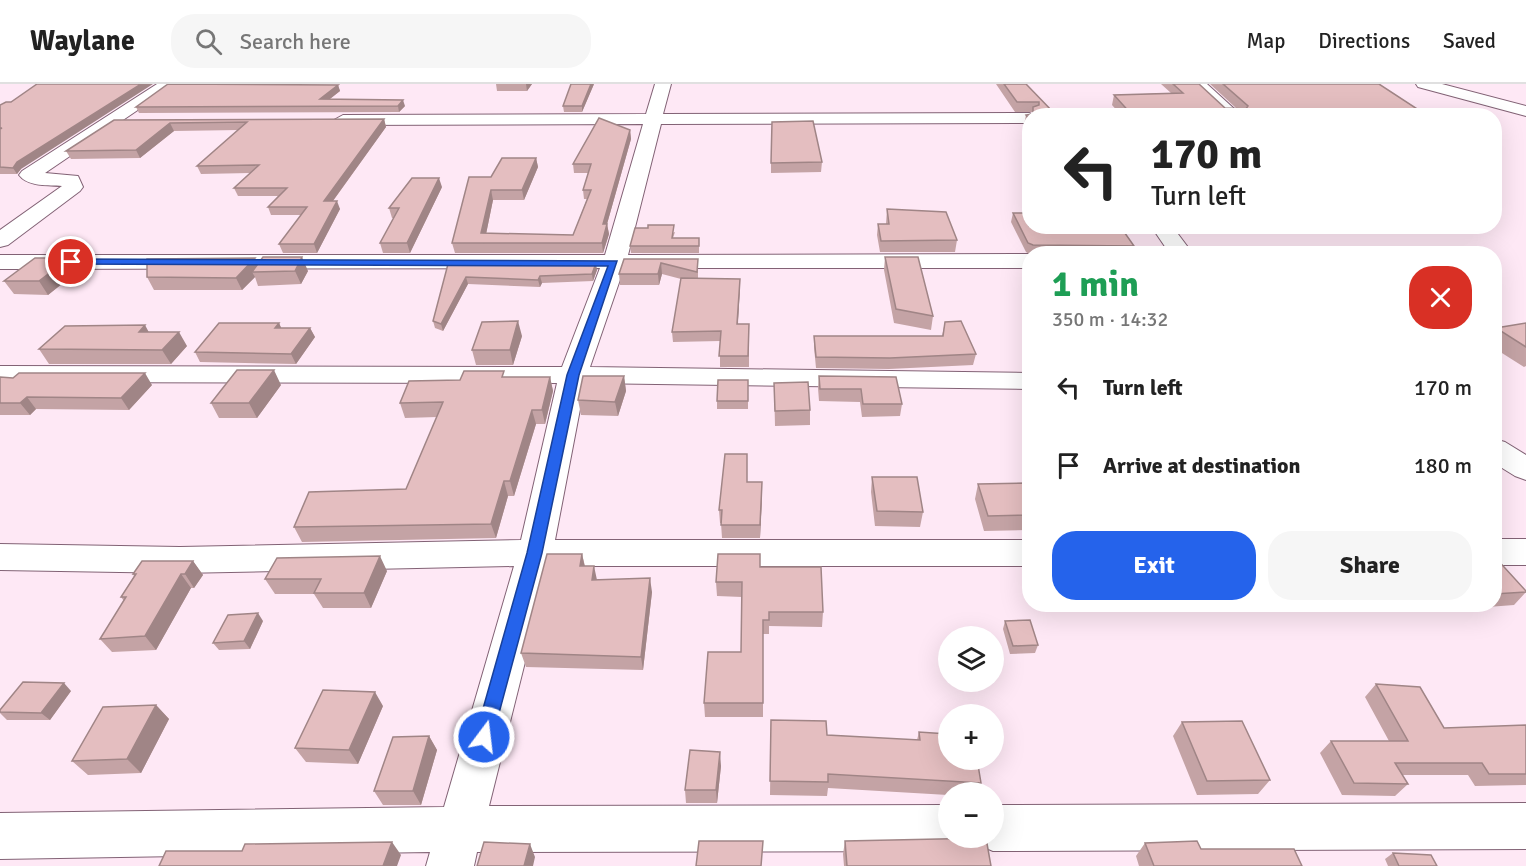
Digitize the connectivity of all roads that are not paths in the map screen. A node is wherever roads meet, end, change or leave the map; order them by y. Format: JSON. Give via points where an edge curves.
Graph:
{"nodes":[{"id":1,"x":168,"y":84,"type":"edge"},
{"id":2,"x":663,"y":84,"type":"edge"},
{"id":3,"x":1198,"y":84,"type":"edge"},
{"id":4,"x":1424,"y":84,"type":"edge"},
{"id":5,"x":1225,"y":108,"type":"edge"},
{"id":6,"x":1526,"y":111,"type":"edge"},
{"id":7,"x":1022,"y":118,"type":"edge"},
{"id":8,"x":113,"y":120,"type":"junction"},
{"id":9,"x":149,"y":120,"type":"edge"},
{"id":10,"x":329,"y":120,"type":"edge"},
{"id":11,"x":653,"y":120,"type":"junction"},
{"id":12,"x":0,"y":240,"type":"edge"},
{"id":13,"x":1022,"y":261,"type":"edge"},
{"id":14,"x":0,"y":262,"type":"edge"},
{"id":15,"x":614,"y":263,"type":"junction"},
{"id":16,"x":0,"y":374,"type":"edge"},
{"id":17,"x":573,"y":375,"type":"junction"},
{"id":18,"x":1022,"y":381,"type":"edge"},
{"id":19,"x":1502,"y":454,"type":"edge"},
{"id":20,"x":1526,"y":469,"type":"edge"},
{"id":21,"x":1502,"y":552,"type":"edge"},
{"id":22,"x":1526,"y":552,"type":"edge"},
{"id":23,"x":535,"y":553,"type":"junction"},
{"id":24,"x":1022,"y":553,"type":"edge"},
{"id":25,"x":0,"y":557,"type":"edge"},
{"id":26,"x":1526,"y":825,"type":"edge"},
{"id":27,"x":938,"y":828,"type":"edge"},
{"id":28,"x":1004,"y":828,"type":"edge"},
{"id":29,"x":0,"y":836,"type":"edge"},
{"id":30,"x":454,"y":848,"type":"edge"}],
"edges":[{"from":1,"to":8,"type":"street"},
{"from":2,"to":11,"type":"street"},
{"from":3,"to":5,"type":"street"},
{"from":4,"to":6,"type":"street"},
{"from":7,"to":11,"type":"street"},
{"from":8,"to":9,"type":"street"},
{"from":8,"to":12,"type":"street","via":[[29,175],[71,180],[73,187]]},
{"from":10,"to":11,"type":"street"},
{"from":11,"to":15,"type":"street"},
{"from":13,"to":15,"type":"street"},
{"from":14,"to":15,"type":"street"},
{"from":15,"to":17,"type":"street"},
{"from":16,"to":17,"type":"street"},
{"from":17,"to":18,"type":"street"},
{"from":17,"to":23,"type":"street"},
{"from":19,"to":20,"type":"street"},
{"from":21,"to":22,"type":"street"},
{"from":23,"to":24,"type":"street"},
{"from":23,"to":25,"type":"street","via":[[180,560]]},
{"from":23,"to":30,"type":"street"},
{"from":26,"to":28,"type":"street"},
{"from":27,"to":30,"type":"street"},
{"from":29,"to":30,"type":"street"}]}
